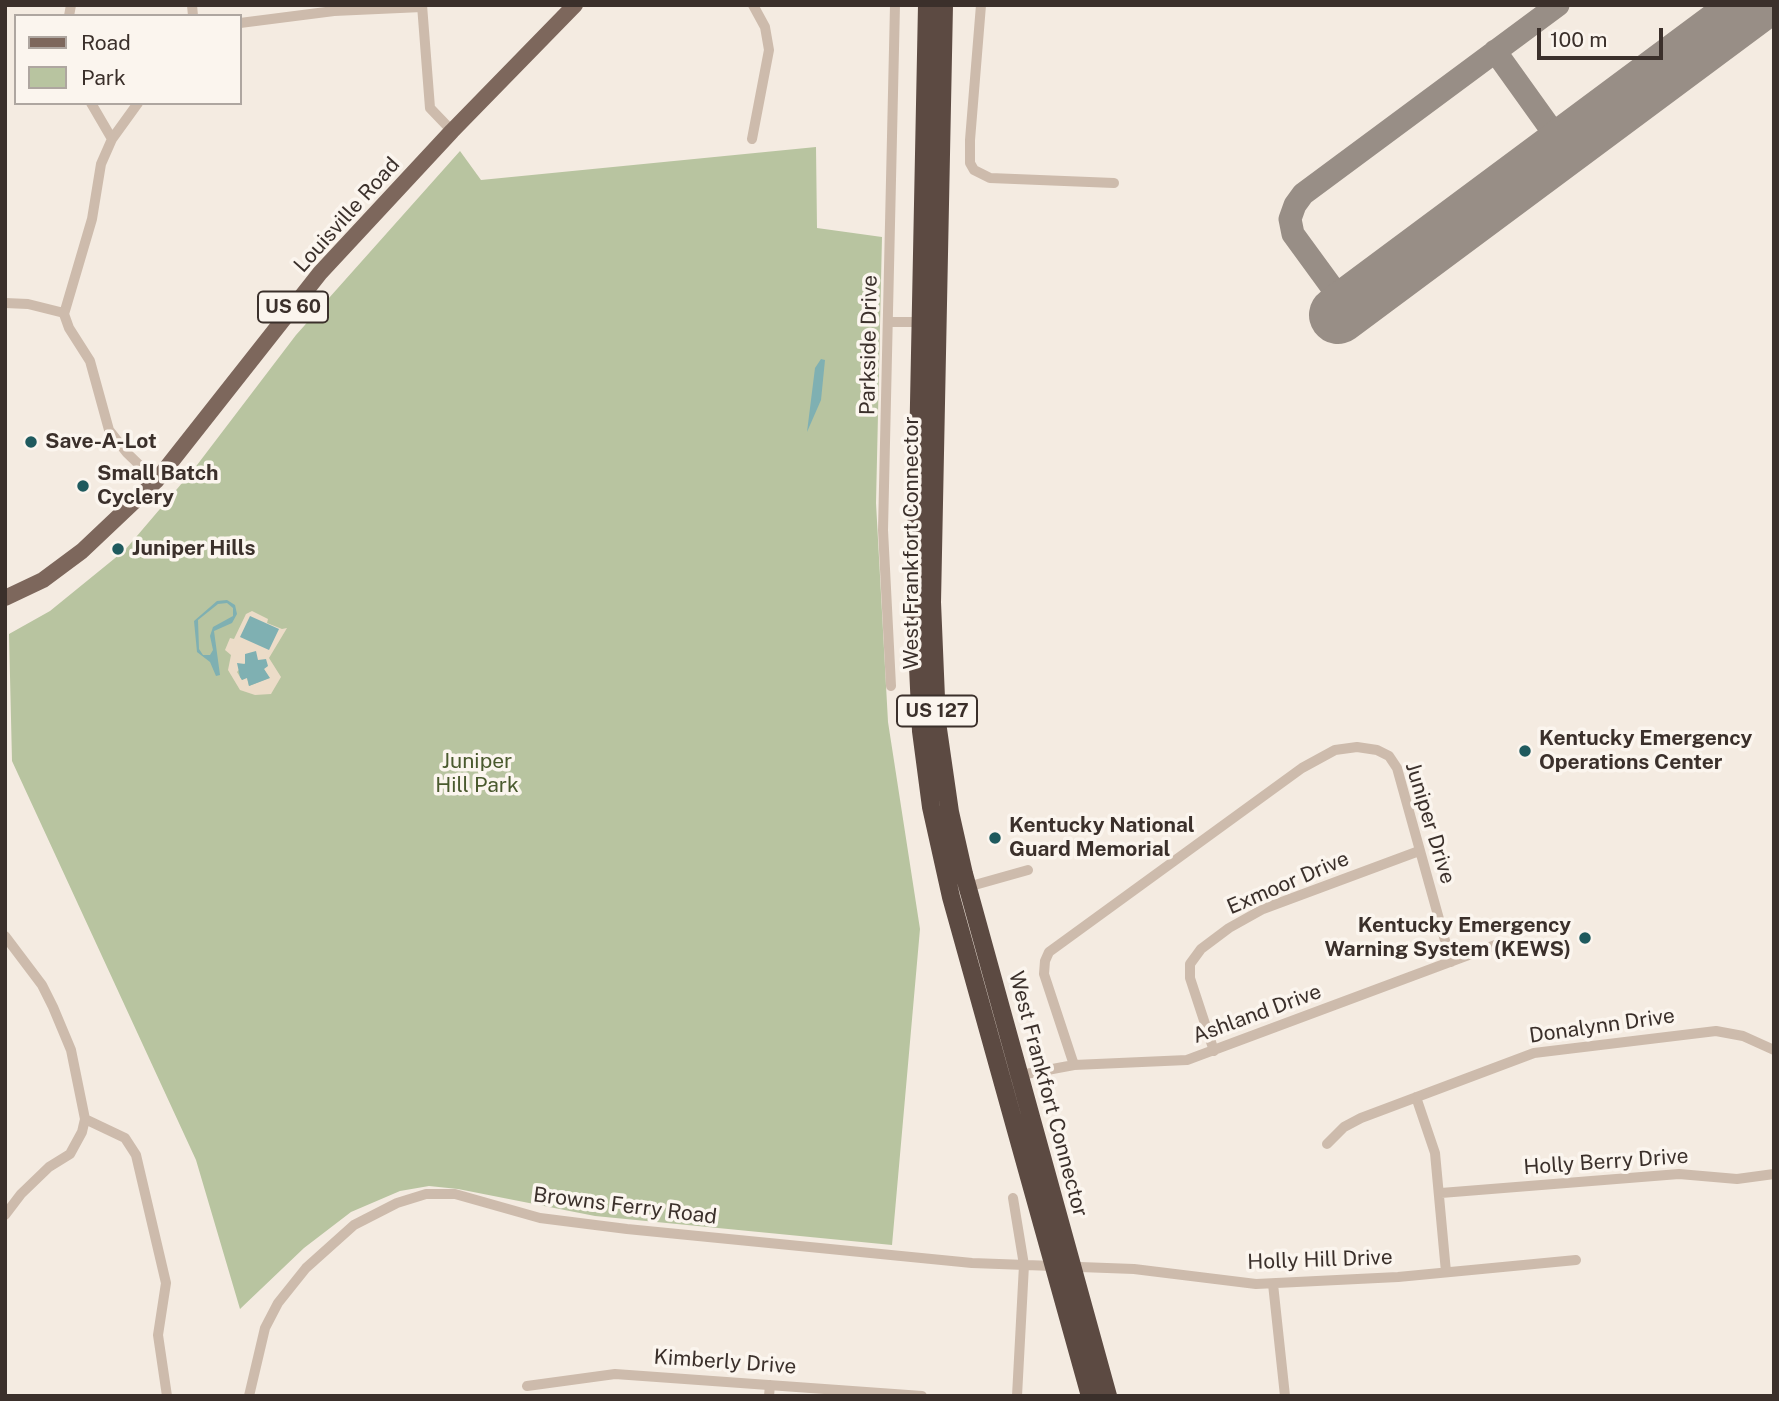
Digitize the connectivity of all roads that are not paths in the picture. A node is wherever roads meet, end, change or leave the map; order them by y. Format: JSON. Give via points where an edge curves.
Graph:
{"nodes":[{"id":1,"x":575,"y":5,"type":"edge"},
{"id":2,"x":753,"y":5,"type":"edge"},
{"id":3,"x":895,"y":5,"type":"edge"},
{"id":4,"x":927,"y":5,"type":"edge"},
{"id":5,"x":944,"y":5,"type":"edge"},
{"id":6,"x":981,"y":5,"type":"edge"},
{"id":7,"x":422,"y":6,"type":"edge"},
{"id":8,"x":300,"y":10,"type":"edge"},
{"id":9,"x":242,"y":23,"type":"edge"},
{"id":10,"x":92,"y":105,"type":"edge"},
{"id":11,"x":136,"y":105,"type":"edge"},
{"id":12,"x":452,"y":131,"type":"junction"},
{"id":13,"x":111,"y":139,"type":"junction"},
{"id":14,"x":752,"y":139,"type":"dead end"},
{"id":15,"x":1114,"y":183,"type":"dead end"},
{"id":16,"x":5,"y":303,"type":"edge"},
{"id":17,"x":64,"y":313,"type":"junction"},
{"id":18,"x":888,"y":322,"type":"junction"},
{"id":19,"x":929,"y":322,"type":"junction"},
{"id":20,"x":156,"y":481,"type":"junction"},
{"id":21,"x":5,"y":598,"type":"edge"},
{"id":22,"x":891,"y":686,"type":"dead end"},
{"id":23,"x":1419,"y":850,"type":"junction"},
{"id":24,"x":1028,"y":870,"type":"dead end"},
{"id":25,"x":958,"y":889,"type":"junction"},
{"id":26,"x":5,"y":936,"type":"edge"},
{"id":27,"x":1498,"y":943,"type":"dead end"},
{"id":28,"x":1451,"y":962,"type":"junction"},
{"id":29,"x":1774,"y":1050,"type":"edge"},
{"id":30,"x":1214,"y":1051,"type":"junction"},
{"id":31,"x":1074,"y":1065,"type":"junction"},
{"id":32,"x":1010,"y":1077,"type":"junction"},
{"id":33,"x":1416,"y":1097,"type":"junction"},
{"id":34,"x":85,"y":1119,"type":"junction"},
{"id":35,"x":1327,"y":1144,"type":"dead end"},
{"id":36,"x":1774,"y":1174,"type":"edge"},
{"id":37,"x":1441,"y":1194,"type":"junction"},
{"id":38,"x":1013,"y":1198,"type":"dead end"},
{"id":39,"x":5,"y":1215,"type":"edge"},
{"id":40,"x":1576,"y":1260,"type":"dead end"},
{"id":41,"x":1053,"y":1264,"type":"junction"},
{"id":42,"x":1024,"y":1265,"type":"junction"},
{"id":43,"x":1072,"y":1265,"type":"junction"},
{"id":44,"x":1446,"y":1272,"type":"junction"},
{"id":45,"x":1273,"y":1284,"type":"junction"},
{"id":46,"x":527,"y":1386,"type":"dead end"},
{"id":47,"x":769,"y":1390,"type":"edge"},
{"id":48,"x":167,"y":1396,"type":"edge"},
{"id":49,"x":249,"y":1396,"type":"edge"},
{"id":50,"x":922,"y":1396,"type":"edge"},
{"id":51,"x":1017,"y":1396,"type":"edge"},
{"id":52,"x":1090,"y":1396,"type":"edge"},
{"id":53,"x":1108,"y":1396,"type":"edge"},
{"id":54,"x":1284,"y":1396,"type":"edge"}],
"edges":[{"from":1,"to":12,"type":"main road","name":"Louisville Road","number":"US 60"},
{"from":2,"to":14,"type":"street","via":[[765,27],[769,50]]},
{"from":3,"to":18,"type":"street","name":"Parkside Drive"},
{"from":4,"to":19,"type":"highway","name":"West Frankfort Connector","number":"US 127"},
{"from":5,"to":19,"type":"highway","name":"West Frankfort Connector","number":"US 127"},
{"from":6,"to":15,"type":"street","via":[[970,140],[974,170],[990,178]]},
{"from":7,"to":8,"type":"street"},
{"from":7,"to":12,"type":"street","via":[[430,108]]},
{"from":8,"to":9,"type":"street"},
{"from":10,"to":13,"type":"street"},
{"from":11,"to":13,"type":"street"},
{"from":12,"to":20,"type":"main road","name":"Louisville Road","number":"US 60","via":[[320,273]]},
{"from":13,"to":17,"type":"street"},
{"from":16,"to":17,"type":"street"},
{"from":17,"to":20,"type":"street","via":[[90,361],[109,430]]},
{"from":18,"to":19,"type":"street"},
{"from":18,"to":22,"type":"street","name":"Parkside Drive","via":[[883,530]]},
{"from":19,"to":25,"type":"highway","name":"West Frankfort Connector","number":"US 127","via":[[915,589],[917,680],[927,781]]},
{"from":20,"to":21,"type":"main road","name":"Louisville Road","number":"US 60","via":[[82,551],[43,580]]},
{"from":23,"to":28,"type":"street","name":"Juniper Drive"},
{"from":23,"to":30,"type":"street","name":"Exmoor Drive","via":[[1263,909],[1201,949],[1189,973]]},
{"from":23,"to":31,"type":"street","name":"Juniper Drive","via":[[1401,779],[1389,756],[1372,748],[1346,748],[1313,760],[1049,952],[1044,974]]},
{"from":24,"to":25,"type":"street"},
{"from":25,"to":32,"type":"highway","name":"West Frankfort Connector","number":"US 127"},
{"from":26,"to":34,"type":"street","via":[[53,1007],[71,1050]]},
{"from":27,"to":28,"type":"street","name":"Ashland Drive"},
{"from":28,"to":30,"type":"street","name":"Ashland Drive"},
{"from":29,"to":33,"type":"street","name":"Donalynn Drive","via":[[1716,1031],[1594,1045],[1528,1055]]},
{"from":30,"to":31,"type":"street","name":"Ashland Drive","via":[[1173,1063]]},
{"from":31,"to":32,"type":"street","name":"Ashland Drive"},
{"from":32,"to":41,"type":"highway","name":"West Frankfort Connector","number":"US 127"},
{"from":32,"to":43,"type":"highway","name":"West Frankfort Connector","number":"US 127"},
{"from":33,"to":35,"type":"street","name":"Donalynn Drive","via":[[1354,1121]]},
{"from":33,"to":37,"type":"street","via":[[1435,1153]]},
{"from":34,"to":39,"type":"street","via":[[70,1154],[40,1176]]},
{"from":34,"to":48,"type":"street","via":[[125,1138],[136,1155],[166,1283],[158,1335]]},
{"from":36,"to":37,"type":"street","name":"Holly Berry Drive","via":[[1737,1179],[1679,1174]]},
{"from":37,"to":44,"type":"street"},
{"from":38,"to":42,"type":"street"},
{"from":40,"to":44,"type":"street","name":"Holly Hill Drive"},
{"from":41,"to":42,"type":"street","name":"Holly Hill Drive"},
{"from":41,"to":43,"type":"street","name":"Holly Hill Drive"},
{"from":41,"to":52,"type":"highway","name":"West Frankfort Connector","number":"US 127"},
{"from":42,"to":49,"type":"street","name":"Browns Ferry Road","via":[[615,1227],[540,1218],[455,1194],[425,1194],[354,1225],[306,1268],[265,1328]]},
{"from":42,"to":51,"type":"street"},
{"from":43,"to":45,"type":"street","name":"Holly Hill Drive"},
{"from":43,"to":53,"type":"highway","name":"West Frankfort Connector","number":"US 127"},
{"from":44,"to":45,"type":"street","name":"Holly Hill Drive"},
{"from":45,"to":54,"type":"street"},
{"from":46,"to":47,"type":"street","name":"Kimberly Drive","via":[[615,1374]]},
{"from":47,"to":50,"type":"street","name":"Kimberly Drive"}]}
